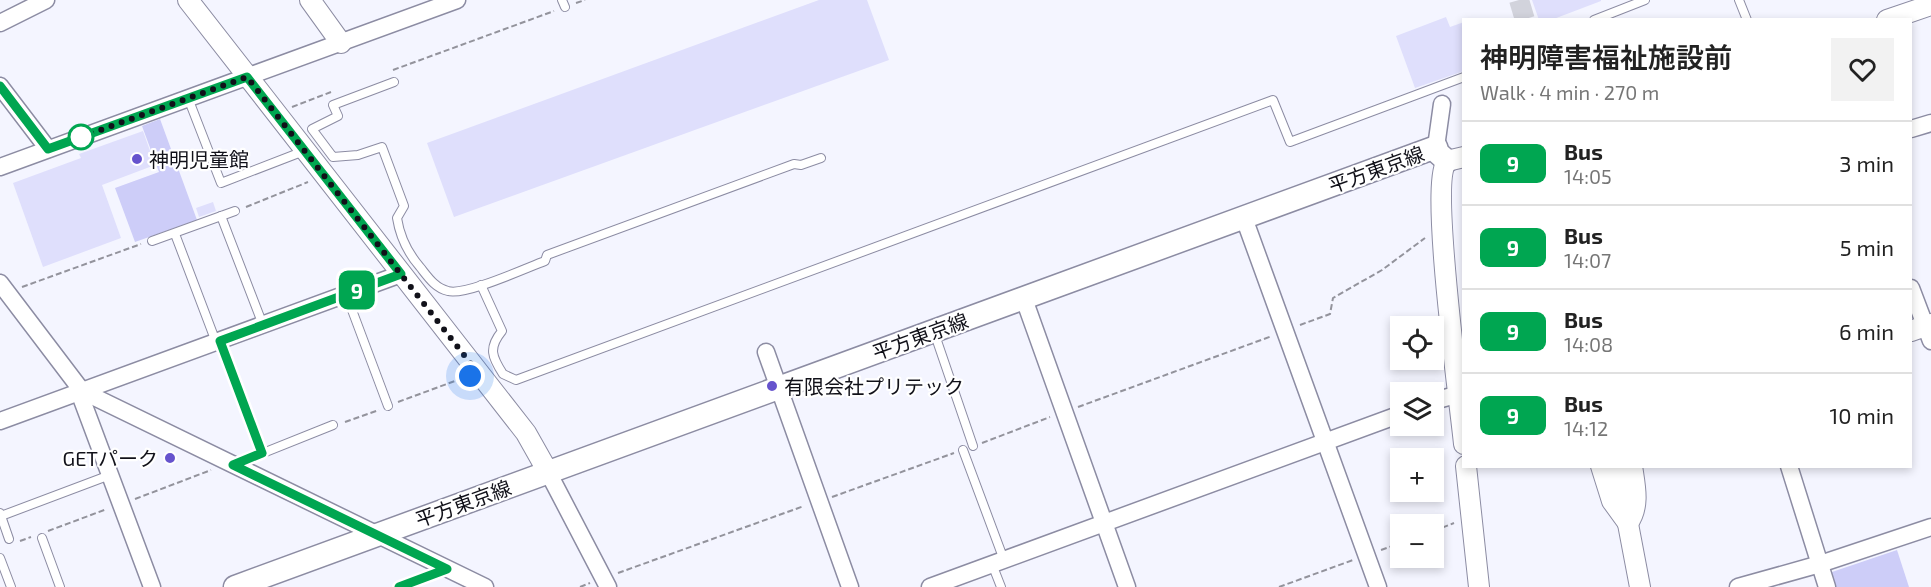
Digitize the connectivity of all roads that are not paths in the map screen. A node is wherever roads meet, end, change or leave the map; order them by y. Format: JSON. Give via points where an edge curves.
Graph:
{"nodes":[{"id":1,"x":46,"y":0,"type":"edge"},
{"id":2,"x":188,"y":0,"type":"edge"},
{"id":3,"x":310,"y":0,"type":"edge"},
{"id":4,"x":1645,"y":0,"type":"edge"},
{"id":5,"x":1739,"y":0,"type":"edge"},
{"id":6,"x":445,"y":2,"type":"edge"},
{"id":7,"x":1931,"y":5,"type":"edge"},
{"id":8,"x":17,"y":6,"type":"edge"},
{"id":9,"x":1599,"y":18,"type":"edge"},
{"id":10,"x":1746,"y":18,"type":"edge"},
{"id":11,"x":1893,"y":18,"type":"edge"},
{"id":12,"x":0,"y":23,"type":"edge"},
{"id":13,"x":341,"y":43,"type":"junction"},
{"id":14,"x":247,"y":77,"type":"junction"},
{"id":15,"x":1462,"y":78,"type":"edge"},
{"id":16,"x":394,"y":82,"type":"dead end"},
{"id":17,"x":0,"y":86,"type":"edge"},
{"id":18,"x":188,"y":98,"type":"junction"},
{"id":19,"x":1442,"y":104,"type":"dead end"},
{"id":20,"x":1931,"y":123,"type":"edge"},
{"id":21,"x":1912,"y":129,"type":"edge"},
{"id":22,"x":48,"y":149,"type":"junction"},
{"id":23,"x":305,"y":151,"type":"junction"},
{"id":24,"x":1449,"y":155,"type":"edge"},
{"id":25,"x":821,"y":158,"type":"dead end"},
{"id":26,"x":0,"y":167,"type":"edge"},
{"id":27,"x":235,"y":211,"type":"road end"},
{"id":28,"x":221,"y":216,"type":"junction"},
{"id":29,"x":1244,"y":218,"type":"junction"},
{"id":30,"x":175,"y":234,"type":"junction"},
{"id":31,"x":152,"y":242,"type":"road end"},
{"id":32,"x":401,"y":274,"type":"junction"},
{"id":33,"x":481,"y":285,"type":"junction"},
{"id":34,"x":3,"y":288,"type":"edge"},
{"id":35,"x":1912,"y":291,"type":"edge"},
{"id":36,"x":346,"y":294,"type":"junction"},
{"id":37,"x":1024,"y":299,"type":"junction"},
{"id":38,"x":263,"y":325,"type":"junction"},
{"id":39,"x":934,"y":331,"type":"junction"},
{"id":40,"x":1925,"y":331,"type":"edge"},
{"id":41,"x":218,"y":342,"type":"junction"},
{"id":42,"x":766,"y":352,"type":"dead end"},
{"id":43,"x":780,"y":387,"type":"junction"},
{"id":44,"x":81,"y":392,"type":"junction"},
{"id":45,"x":1459,"y":394,"type":"junction"},
{"id":46,"x":1444,"y":398,"type":"edge"},
{"id":47,"x":388,"y":406,"type":"road end"},
{"id":48,"x":1390,"y":418,"type":"edge"},
{"id":49,"x":0,"y":421,"type":"edge"},
{"id":50,"x":1462,"y":424,"type":"edge"},
{"id":51,"x":333,"y":425,"type":"road end"},
{"id":52,"x":1325,"y":442,"type":"junction"},
{"id":53,"x":973,"y":446,"type":"road end"},
{"id":54,"x":963,"y":450,"type":"road end"},
{"id":55,"x":262,"y":453,"type":"junction"},
{"id":56,"x":233,"y":465,"type":"junction"},
{"id":57,"x":1466,"y":468,"type":"edge"},
{"id":58,"x":1602,"y":468,"type":"edge"},
{"id":59,"x":1617,"y":468,"type":"edge"},
{"id":60,"x":1632,"y":468,"type":"edge"},
{"id":61,"x":1791,"y":468,"type":"edge"},
{"id":62,"x":548,"y":472,"type":"junction"},
{"id":63,"x":110,"y":476,"type":"junction"},
{"id":64,"x":1,"y":514,"type":"edge"},
{"id":65,"x":1104,"y":523,"type":"junction"},
{"id":66,"x":1628,"y":523,"type":"junction"},
{"id":67,"x":1931,"y":527,"type":"edge"},
{"id":68,"x":376,"y":534,"type":"junction"},
{"id":69,"x":42,"y":538,"type":"dead end"},
{"id":70,"x":9,"y":539,"type":"dead end"},
{"id":71,"x":0,"y":558,"type":"edge"},
{"id":72,"x":998,"y":562,"type":"junction"},
{"id":73,"x":1820,"y":564,"type":"junction"},
{"id":74,"x":447,"y":569,"type":"junction"},
{"id":75,"x":606,"y":582,"type":"edge"},
{"id":76,"x":11,"y":587,"type":"edge"},
{"id":77,"x":60,"y":587,"type":"edge"},
{"id":78,"x":152,"y":587,"type":"edge"},
{"id":79,"x":235,"y":587,"type":"edge"},
{"id":80,"x":399,"y":587,"type":"edge"},
{"id":81,"x":485,"y":587,"type":"edge"},
{"id":82,"x":850,"y":587,"type":"edge"},
{"id":83,"x":931,"y":587,"type":"edge"},
{"id":84,"x":1001,"y":587,"type":"edge"},
{"id":85,"x":1127,"y":587,"type":"edge"},
{"id":86,"x":1378,"y":587,"type":"edge"},
{"id":87,"x":1479,"y":587,"type":"edge"},
{"id":88,"x":1640,"y":587,"type":"edge"},
{"id":89,"x":1738,"y":587,"type":"edge"},
{"id":90,"x":1827,"y":587,"type":"edge"}],
"edges":[{"from":1,"to":8,"type":"street"},
{"from":2,"to":14,"type":"street"},
{"from":3,"to":13,"type":"street"},
{"from":4,"to":9,"type":"lane"},
{"from":5,"to":10,"type":"lane"},
{"from":6,"to":13,"type":"street"},
{"from":7,"to":11,"type":"street"},
{"from":8,"to":12,"type":"street"},
{"from":13,"to":14,"type":"street"},
{"from":14,"to":18,"type":"street"},
{"from":14,"to":23,"type":"street"},
{"from":15,"to":33,"type":"lane","via":[[1290,142],[1273,100],[516,380],[503,374],[493,355],[493,345],[502,332]]},
{"from":16,"to":33,"type":"lane","via":[[333,105],[338,116],[312,129],[333,158],[382,147],[404,206],[397,218],[400,238],[416,263],[449,292]]},
{"from":17,"to":22,"type":"street"},
{"from":18,"to":22,"type":"street"},
{"from":18,"to":23,"type":"lane","via":[[221,183]]},
{"from":19,"to":24,"type":"street"},
{"from":20,"to":21,"type":"street"},
{"from":22,"to":26,"type":"street"},
{"from":23,"to":32,"type":"street"},
{"from":24,"to":29,"type":"main road","name":"平方東京線"},
{"from":24,"to":45,"type":"street","via":[[1442,166],[1440,181],[1440,224]]},
{"from":25,"to":33,"type":"lane","via":[[794,164],[547,255],[545,261]]},
{"from":27,"to":28,"type":"lane"},
{"from":28,"to":30,"type":"lane"},
{"from":28,"to":38,"type":"lane"},
{"from":29,"to":37,"type":"main road","name":"平方東京線"},
{"from":29,"to":52,"type":"street"},
{"from":30,"to":31,"type":"lane"},
{"from":30,"to":41,"type":"lane"},
{"from":32,"to":36,"type":"street"},
{"from":32,"to":62,"type":"street","via":[[526,433]]},
{"from":34,"to":44,"type":"street"},
{"from":35,"to":40,"type":"street"},
{"from":36,"to":38,"type":"street"},
{"from":36,"to":47,"type":"lane"},
{"from":37,"to":39,"type":"main road","name":"平方東京線"},
{"from":37,"to":65,"type":"street"},
{"from":38,"to":41,"type":"street"},
{"from":39,"to":43,"type":"main road","name":"平方東京線"},
{"from":39,"to":53,"type":"lane"},
{"from":41,"to":44,"type":"street"},
{"from":41,"to":55,"type":"lane"},
{"from":42,"to":43,"type":"street"},
{"from":43,"to":62,"type":"main road","name":"平方東京線"},
{"from":43,"to":82,"type":"street"},
{"from":44,"to":49,"type":"street"},
{"from":44,"to":56,"type":"street"},
{"from":44,"to":63,"type":"street"},
{"from":45,"to":46,"type":"street"},
{"from":45,"to":50,"type":"street"},
{"from":48,"to":52,"type":"street"},
{"from":51,"to":55,"type":"lane"},
{"from":52,"to":65,"type":"street"},
{"from":52,"to":86,"type":"street"},
{"from":54,"to":72,"type":"lane"},
{"from":55,"to":56,"type":"lane"},
{"from":56,"to":68,"type":"street"},
{"from":57,"to":87,"type":"street"},
{"from":58,"to":66,"type":"street","via":[[1612,501]]},
{"from":59,"to":66,"type":"street"},
{"from":60,"to":66,"type":"street","via":[[1636,501]]},
{"from":61,"to":73,"type":"street"},
{"from":62,"to":68,"type":"main road","name":"平方東京線"},
{"from":62,"to":75,"type":"street"},
{"from":63,"to":64,"type":"lane"},
{"from":63,"to":78,"type":"street"},
{"from":64,"to":70,"type":"lane"},
{"from":65,"to":72,"type":"street"},
{"from":65,"to":85,"type":"street"},
{"from":66,"to":88,"type":"street"},
{"from":67,"to":73,"type":"street"},
{"from":68,"to":74,"type":"street"},
{"from":68,"to":79,"type":"main road","name":"平方東京線"},
{"from":69,"to":77,"type":"lane"},
{"from":71,"to":76,"type":"lane"},
{"from":72,"to":83,"type":"street"},
{"from":72,"to":84,"type":"lane"},
{"from":73,"to":89,"type":"street"},
{"from":73,"to":90,"type":"street"},
{"from":74,"to":80,"type":"lane"},
{"from":74,"to":81,"type":"street"}]}
